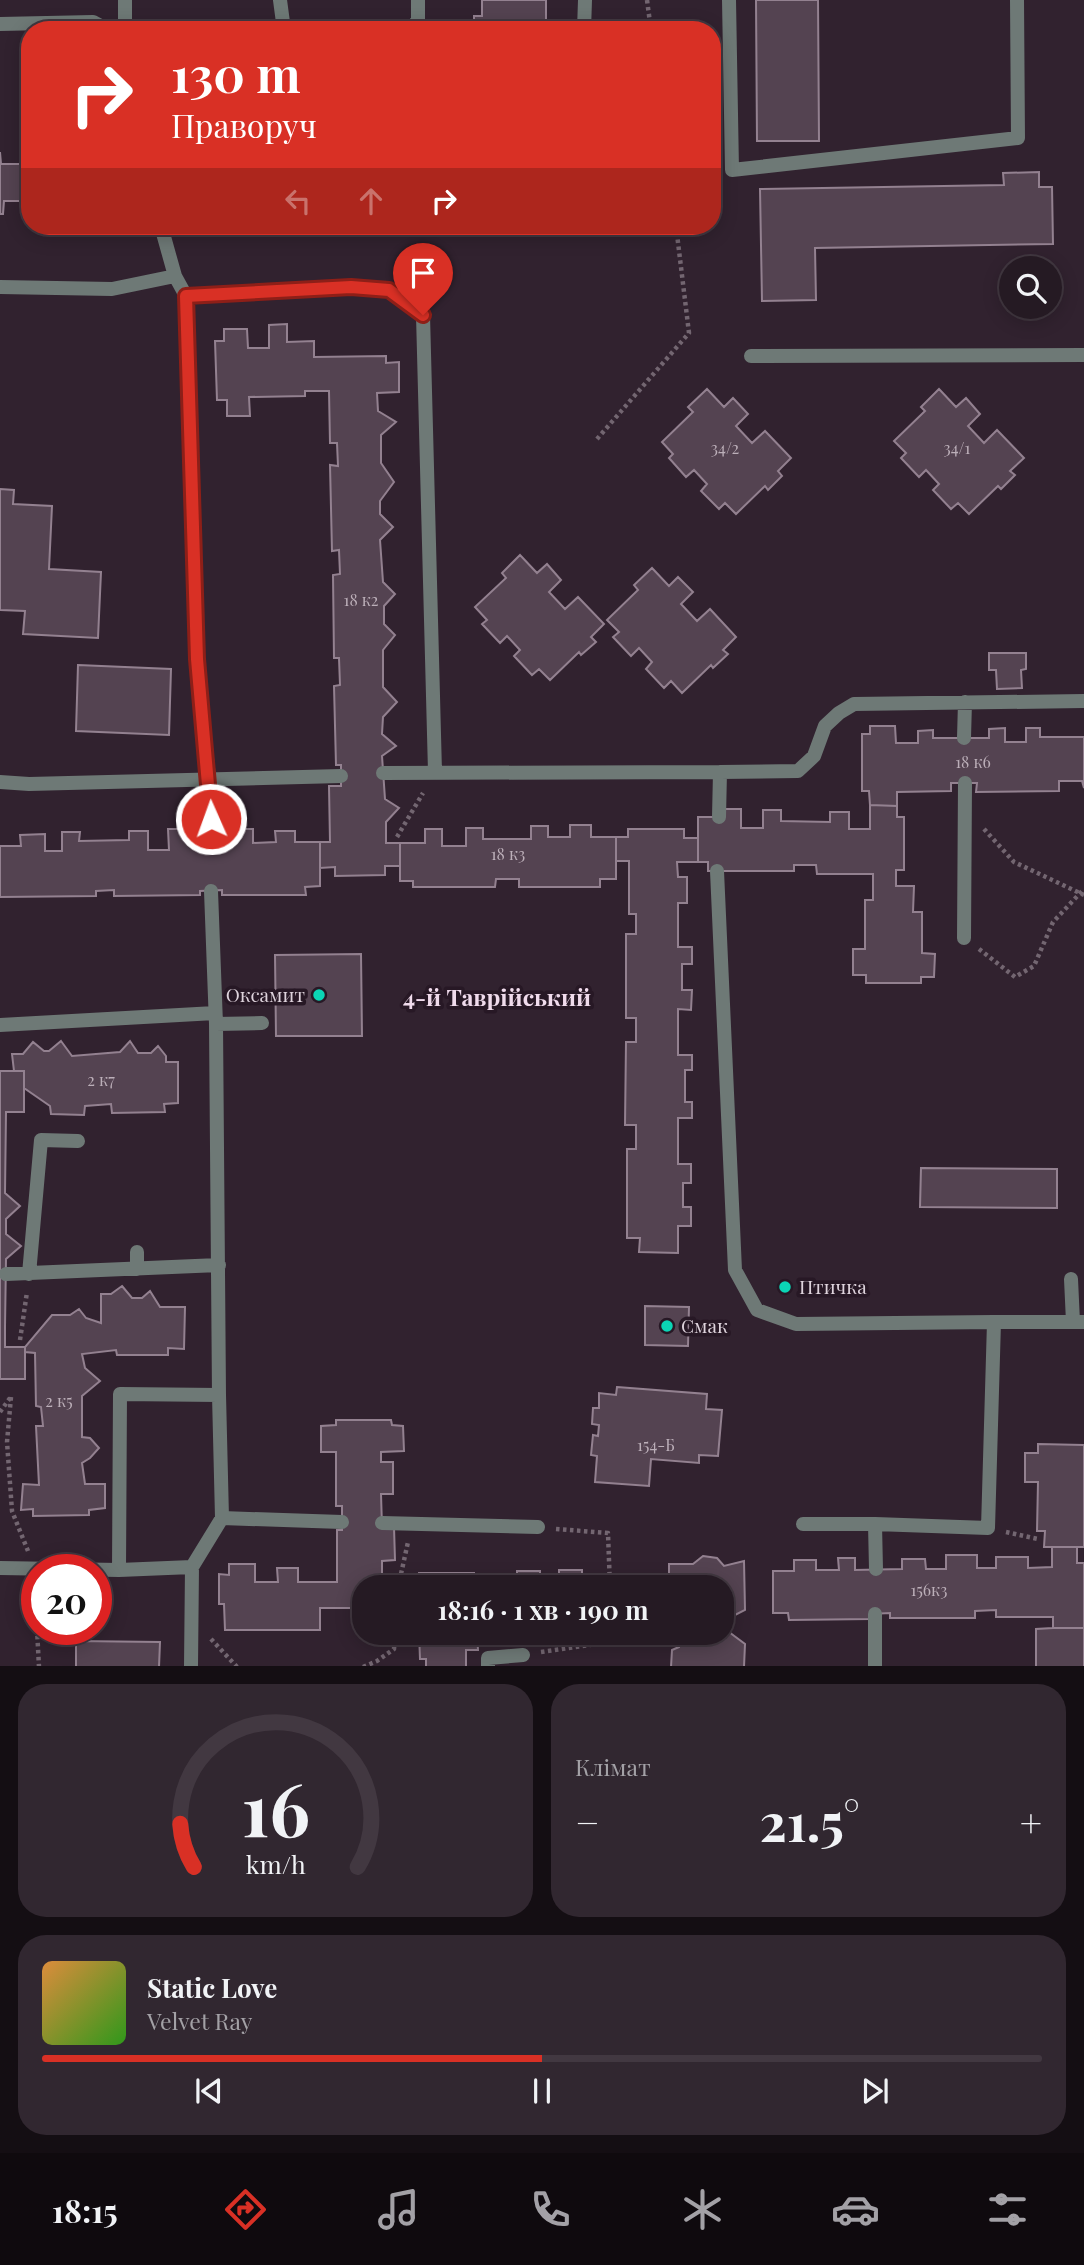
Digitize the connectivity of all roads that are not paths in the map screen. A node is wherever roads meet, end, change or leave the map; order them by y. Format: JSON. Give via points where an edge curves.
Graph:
{"nodes":[{"id":1,"x":125,"y":0,"type":"edge"},
{"id":2,"x":280,"y":0,"type":"edge"},
{"id":3,"x":418,"y":0,"type":"edge"},
{"id":4,"x":585,"y":0,"type":"edge"},
{"id":5,"x":729,"y":0,"type":"edge"},
{"id":6,"x":1017,"y":0,"type":"edge"},
{"id":7,"x":125,"y":21,"type":"edge"},
{"id":8,"x":283,"y":21,"type":"edge"},
{"id":9,"x":418,"y":21,"type":"edge"},
{"id":10,"x":584,"y":21,"type":"edge"},
{"id":11,"x":0,"y":24,"type":"edge"},
{"id":12,"x":21,"y":24,"type":"edge"},
{"id":13,"x":164,"y":235,"type":"edge"},
{"id":14,"x":175,"y":276,"type":"junction"},
{"id":15,"x":0,"y":287,"type":"edge"},
{"id":16,"x":186,"y":296,"type":"junction"},
{"id":17,"x":1084,"y":355,"type":"edge"},
{"id":18,"x":751,"y":356,"type":"dead end"},
{"id":19,"x":1084,"y":701,"type":"edge"},
{"id":20,"x":965,"y":702,"type":"junction"},
{"id":21,"x":964,"y":738,"type":"dead end"},
{"id":22,"x":435,"y":772,"type":"junction"},
{"id":23,"x":720,"y":772,"type":"junction"},
{"id":24,"x":383,"y":774,"type":"dead end"},
{"id":25,"x":341,"y":776,"type":"dead end"},
{"id":26,"x":209,"y":778,"type":"junction"},
{"id":27,"x":0,"y":782,"type":"edge"},
{"id":28,"x":965,"y":783,"type":"dead end"},
{"id":29,"x":719,"y":817,"type":"dead end"},
{"id":30,"x":211,"y":840,"type":"dead end"},
{"id":31,"x":717,"y":871,"type":"dead end"},
{"id":32,"x":211,"y":891,"type":"dead end"},
{"id":33,"x":964,"y":938,"type":"road end"},
{"id":34,"x":216,"y":1018,"type":"junction"},
{"id":35,"x":262,"y":1023,"type":"dead end"},
{"id":36,"x":0,"y":1025,"type":"edge"},
{"id":37,"x":78,"y":1141,"type":"dead end"},
{"id":38,"x":137,"y":1252,"type":"dead end"},
{"id":39,"x":219,"y":1265,"type":"junction"},
{"id":40,"x":137,"y":1269,"type":"junction"},
{"id":41,"x":29,"y":1273,"type":"junction"},
{"id":42,"x":6,"y":1274,"type":"dead end"},
{"id":43,"x":1071,"y":1279,"type":"dead end"},
{"id":44,"x":993,"y":1322,"type":"junction"},
{"id":45,"x":1078,"y":1322,"type":"edge"},
{"id":46,"x":219,"y":1395,"type":"junction"},
{"id":47,"x":222,"y":1518,"type":"junction"},
{"id":48,"x":342,"y":1522,"type":"dead end"},
{"id":49,"x":382,"y":1523,"type":"dead end"},
{"id":50,"x":803,"y":1524,"type":"dead end"},
{"id":51,"x":875,"y":1524,"type":"junction"},
{"id":52,"x":538,"y":1527,"type":"road end"},
{"id":53,"x":192,"y":1567,"type":"junction"},
{"id":54,"x":0,"y":1568,"type":"edge"},
{"id":55,"x":876,"y":1569,"type":"dead end"},
{"id":56,"x":119,"y":1570,"type":"junction"},
{"id":57,"x":875,"y":1614,"type":"dead end"},
{"id":58,"x":523,"y":1655,"type":"road end"},
{"id":59,"x":191,"y":1666,"type":"edge"},
{"id":60,"x":488,"y":1666,"type":"edge"},
{"id":61,"x":875,"y":1666,"type":"edge"}],
"edges":[{"from":1,"to":7,"type":"lane"},
{"from":2,"to":8,"type":"lane"},
{"from":3,"to":9,"type":"lane"},
{"from":4,"to":10,"type":"lane"},
{"from":5,"to":6,"type":"lane","via":[[733,170],[1018,138]]},
{"from":11,"to":12,"type":"lane"},
{"from":13,"to":14,"type":"lane"},
{"from":14,"to":15,"type":"lane","via":[[112,289]]},
{"from":14,"to":16,"type":"lane"},
{"from":16,"to":22,"type":"lane","via":[[351,287],[389,290],[423,315]]},
{"from":16,"to":26,"type":"lane","via":[[197,659]]},
{"from":17,"to":18,"type":"lane"},
{"from":19,"to":20,"type":"lane"},
{"from":20,"to":21,"type":"lane"},
{"from":20,"to":23,"type":"lane","via":[[854,704],[825,726],[814,756],[798,771]]},
{"from":22,"to":23,"type":"lane"},
{"from":22,"to":24,"type":"lane"},
{"from":23,"to":29,"type":"lane"},
{"from":25,"to":26,"type":"lane"},
{"from":26,"to":27,"type":"lane","via":[[29,785]]},
{"from":26,"to":30,"type":"lane"},
{"from":28,"to":33,"type":"lane"},
{"from":31,"to":44,"type":"lane","via":[[735,1270],[757,1310],[796,1324]]},
{"from":32,"to":34,"type":"lane"},
{"from":34,"to":35,"type":"lane"},
{"from":34,"to":36,"type":"lane"},
{"from":34,"to":39,"type":"lane"},
{"from":37,"to":41,"type":"lane","via":[[41,1140]]},
{"from":38,"to":40,"type":"lane"},
{"from":39,"to":40,"type":"lane"},
{"from":39,"to":46,"type":"lane"},
{"from":40,"to":41,"type":"lane"},
{"from":41,"to":42,"type":"lane"},
{"from":43,"to":45,"type":"lane"},
{"from":44,"to":45,"type":"lane"},
{"from":44,"to":51,"type":"lane","via":[[988,1528]]},
{"from":46,"to":47,"type":"lane"},
{"from":46,"to":56,"type":"lane","via":[[120,1394]]},
{"from":47,"to":48,"type":"lane"},
{"from":47,"to":53,"type":"lane"},
{"from":49,"to":52,"type":"lane"},
{"from":50,"to":51,"type":"lane"},
{"from":51,"to":55,"type":"lane"},
{"from":53,"to":56,"type":"lane"},
{"from":53,"to":59,"type":"lane"},
{"from":54,"to":56,"type":"lane"},
{"from":57,"to":61,"type":"lane"},
{"from":58,"to":60,"type":"lane","via":[[488,1658]]}]}
